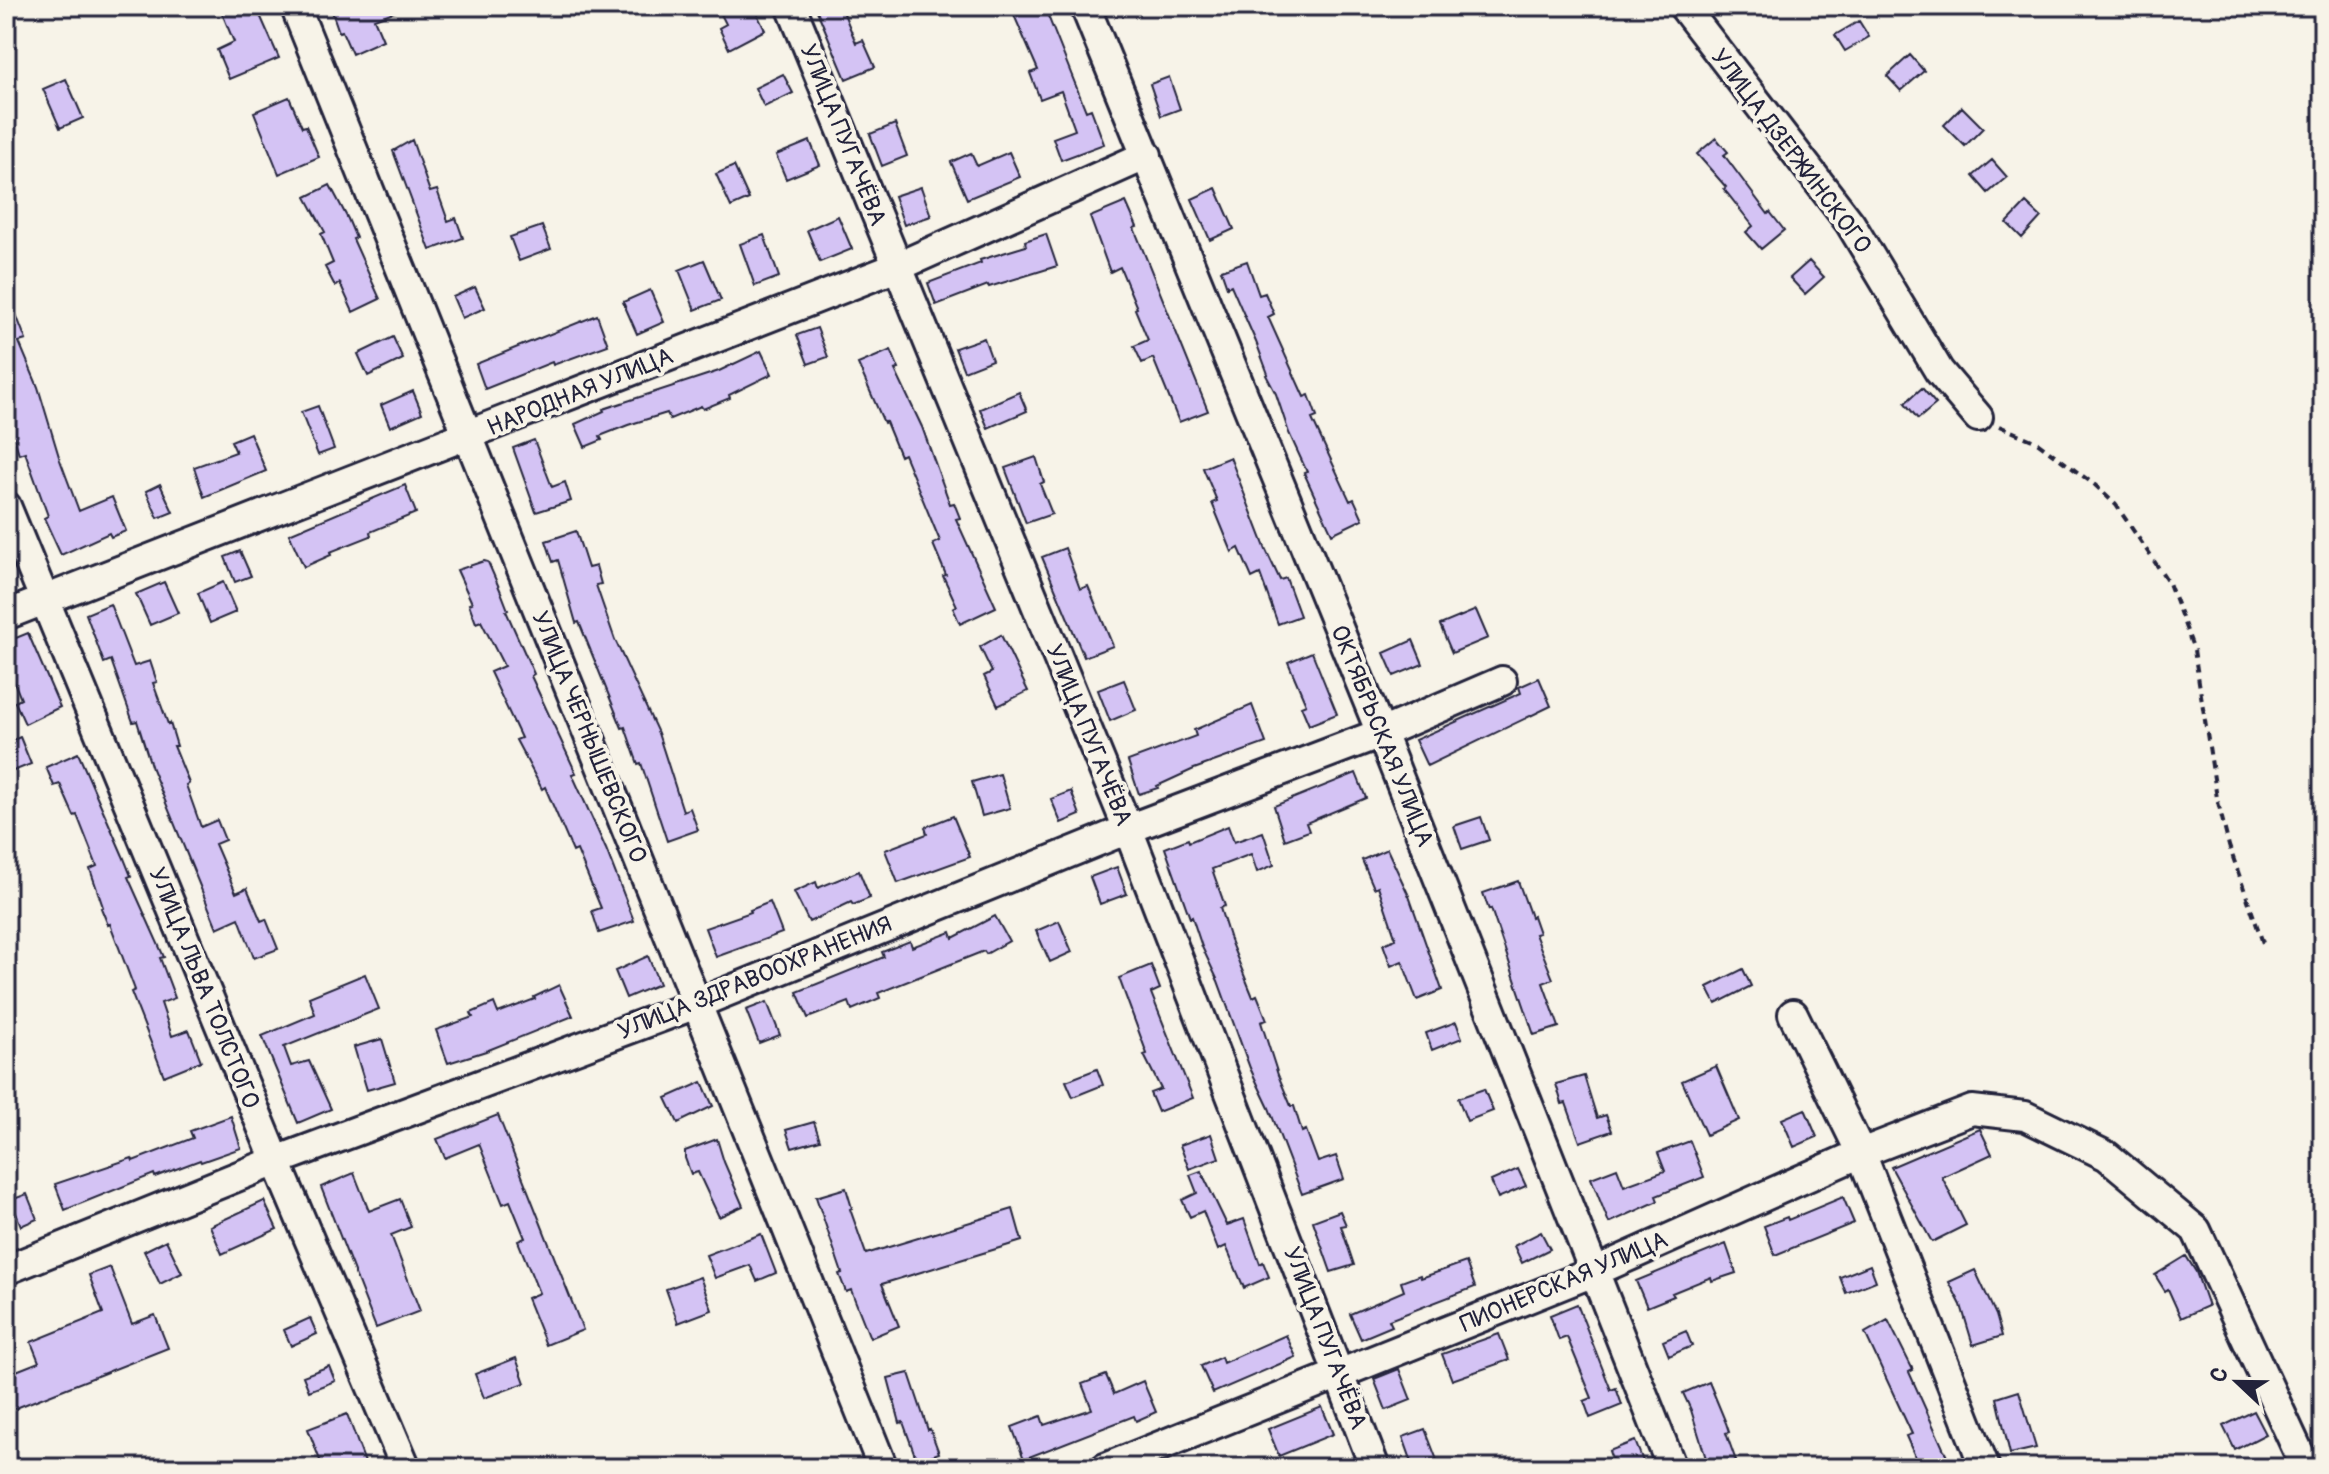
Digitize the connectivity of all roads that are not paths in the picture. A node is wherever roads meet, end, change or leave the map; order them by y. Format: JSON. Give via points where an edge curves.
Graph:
{"nodes":[{"id":1,"x":295,"y":6,"type":"edge"},
{"id":2,"x":791,"y":6,"type":"edge"},
{"id":3,"x":1085,"y":6,"type":"edge"},
{"id":4,"x":1683,"y":6,"type":"edge"},
{"id":5,"x":1147,"y":155,"type":"junction"},
{"id":6,"x":897,"y":267,"type":"junction"},
{"id":7,"x":1978,"y":417,"type":"road end"},
{"id":8,"x":466,"y":437,"type":"junction"},
{"id":9,"x":6,"y":506,"type":"edge"},
{"id":10,"x":44,"y":600,"type":"junction"},
{"id":11,"x":6,"y":615,"type":"edge"},
{"id":12,"x":1502,"y":681,"type":"dead end"},
{"id":13,"x":1381,"y":733,"type":"junction"},
{"id":14,"x":1128,"y":829,"type":"junction"},
{"id":15,"x":699,"y":1003,"type":"junction"},
{"id":16,"x":1793,"y":1014,"type":"dead end"},
{"id":17,"x":1861,"y":1153,"type":"junction"},
{"id":18,"x":276,"y":1161,"type":"junction"},
{"id":19,"x":6,"y":1270,"type":"edge"},
{"id":20,"x":1596,"y":1271,"type":"junction"},
{"id":21,"x":1339,"y":1374,"type":"junction"},
{"id":22,"x":406,"y":1468,"type":"edge"},
{"id":23,"x":883,"y":1468,"type":"edge"},
{"id":24,"x":1105,"y":1468,"type":"edge"},
{"id":25,"x":1375,"y":1468,"type":"edge"},
{"id":26,"x":1672,"y":1468,"type":"edge"},
{"id":27,"x":1985,"y":1468,"type":"edge"},
{"id":28,"x":2306,"y":1468,"type":"edge"}],
"edges":[{"from":1,"to":8,"type":"street","name":"УЛИЦА ЧЕРНЫШЕВСКОГО"},
{"from":2,"to":6,"type":"street","name":"УЛИЦА ПУГАЧЁВА"},
{"from":3,"to":5,"type":"street","name":"ОКТЯБРЬСКАЯ УЛИЦА"},
{"from":4,"to":7,"type":"street","name":"УЛИЦА ДЗЕРЖИНСКОГО","via":[[1850,223],[1939,371]]},
{"from":5,"to":6,"type":"street","name":"НАРОДНАЯ УЛИЦА"},
{"from":5,"to":13,"type":"street","name":"ОКТЯБРЬСКАЯ УЛИЦА"},
{"from":6,"to":8,"type":"street","name":"НАРОДНАЯ УЛИЦА"},
{"from":6,"to":14,"type":"street","name":"УЛИЦА ПУГАЧЁВА"},
{"from":8,"to":10,"type":"street","name":"НАРОДНАЯ УЛИЦА"},
{"from":8,"to":15,"type":"street","name":"УЛИЦА ЧЕРНЫШЕВСКОГО"},
{"from":9,"to":10,"type":"street","name":"УЛИЦА ЛЬВА ТОЛСТОГО"},
{"from":10,"to":11,"type":"street","name":"НАРОДНАЯ УЛИЦА"},
{"from":10,"to":18,"type":"street","name":"УЛИЦА ЛЬВА ТОЛСТОГО"},
{"from":12,"to":13,"type":"street","name":"УЛИЦА ЗДРАВООХРАНЕНИЯ"},
{"from":13,"to":14,"type":"street","name":"УЛИЦА ЗДРАВООХРАНЕНИЯ"},
{"from":13,"to":20,"type":"street","name":"ОКТЯБРЬСКАЯ УЛИЦА"},
{"from":14,"to":15,"type":"street","name":"УЛИЦА ЗДРАВООХРАНЕНИЯ"},
{"from":14,"to":21,"type":"street","name":"УЛИЦА ПУГАЧЁВА"},
{"from":15,"to":18,"type":"street","name":"УЛИЦА ЗДРАВООХРАНЕНИЯ"},
{"from":15,"to":23,"type":"street","name":"УЛИЦА ЧЕРНЫШЕВСКОГО"},
{"from":16,"to":17,"type":"street"},
{"from":17,"to":20,"type":"street","name":"ПИОНЕРСКАЯ УЛИЦА"},
{"from":17,"to":27,"type":"street"},
{"from":17,"to":28,"type":"street","name":"ПИОНЕРСКАЯ УЛИЦА","via":[[1972,1110],[2025,1116],[2107,1156],[2196,1230]]},
{"from":18,"to":19,"type":"street","name":"УЛИЦА ЗДРАВООХРАНЕНИЯ"},
{"from":18,"to":22,"type":"street","name":"УЛИЦА ЛЬВА ТОЛСТОГО"},
{"from":20,"to":21,"type":"street","name":"ПИОНЕРСКАЯ УЛИЦА"},
{"from":20,"to":26,"type":"street","name":"ОКТЯБРЬСКАЯ УЛИЦА"},
{"from":21,"to":24,"type":"street","name":"ПИОНЕРСКАЯ УЛИЦА"},
{"from":21,"to":25,"type":"street","name":"УЛИЦА ПУГАЧЁВА"}]}
